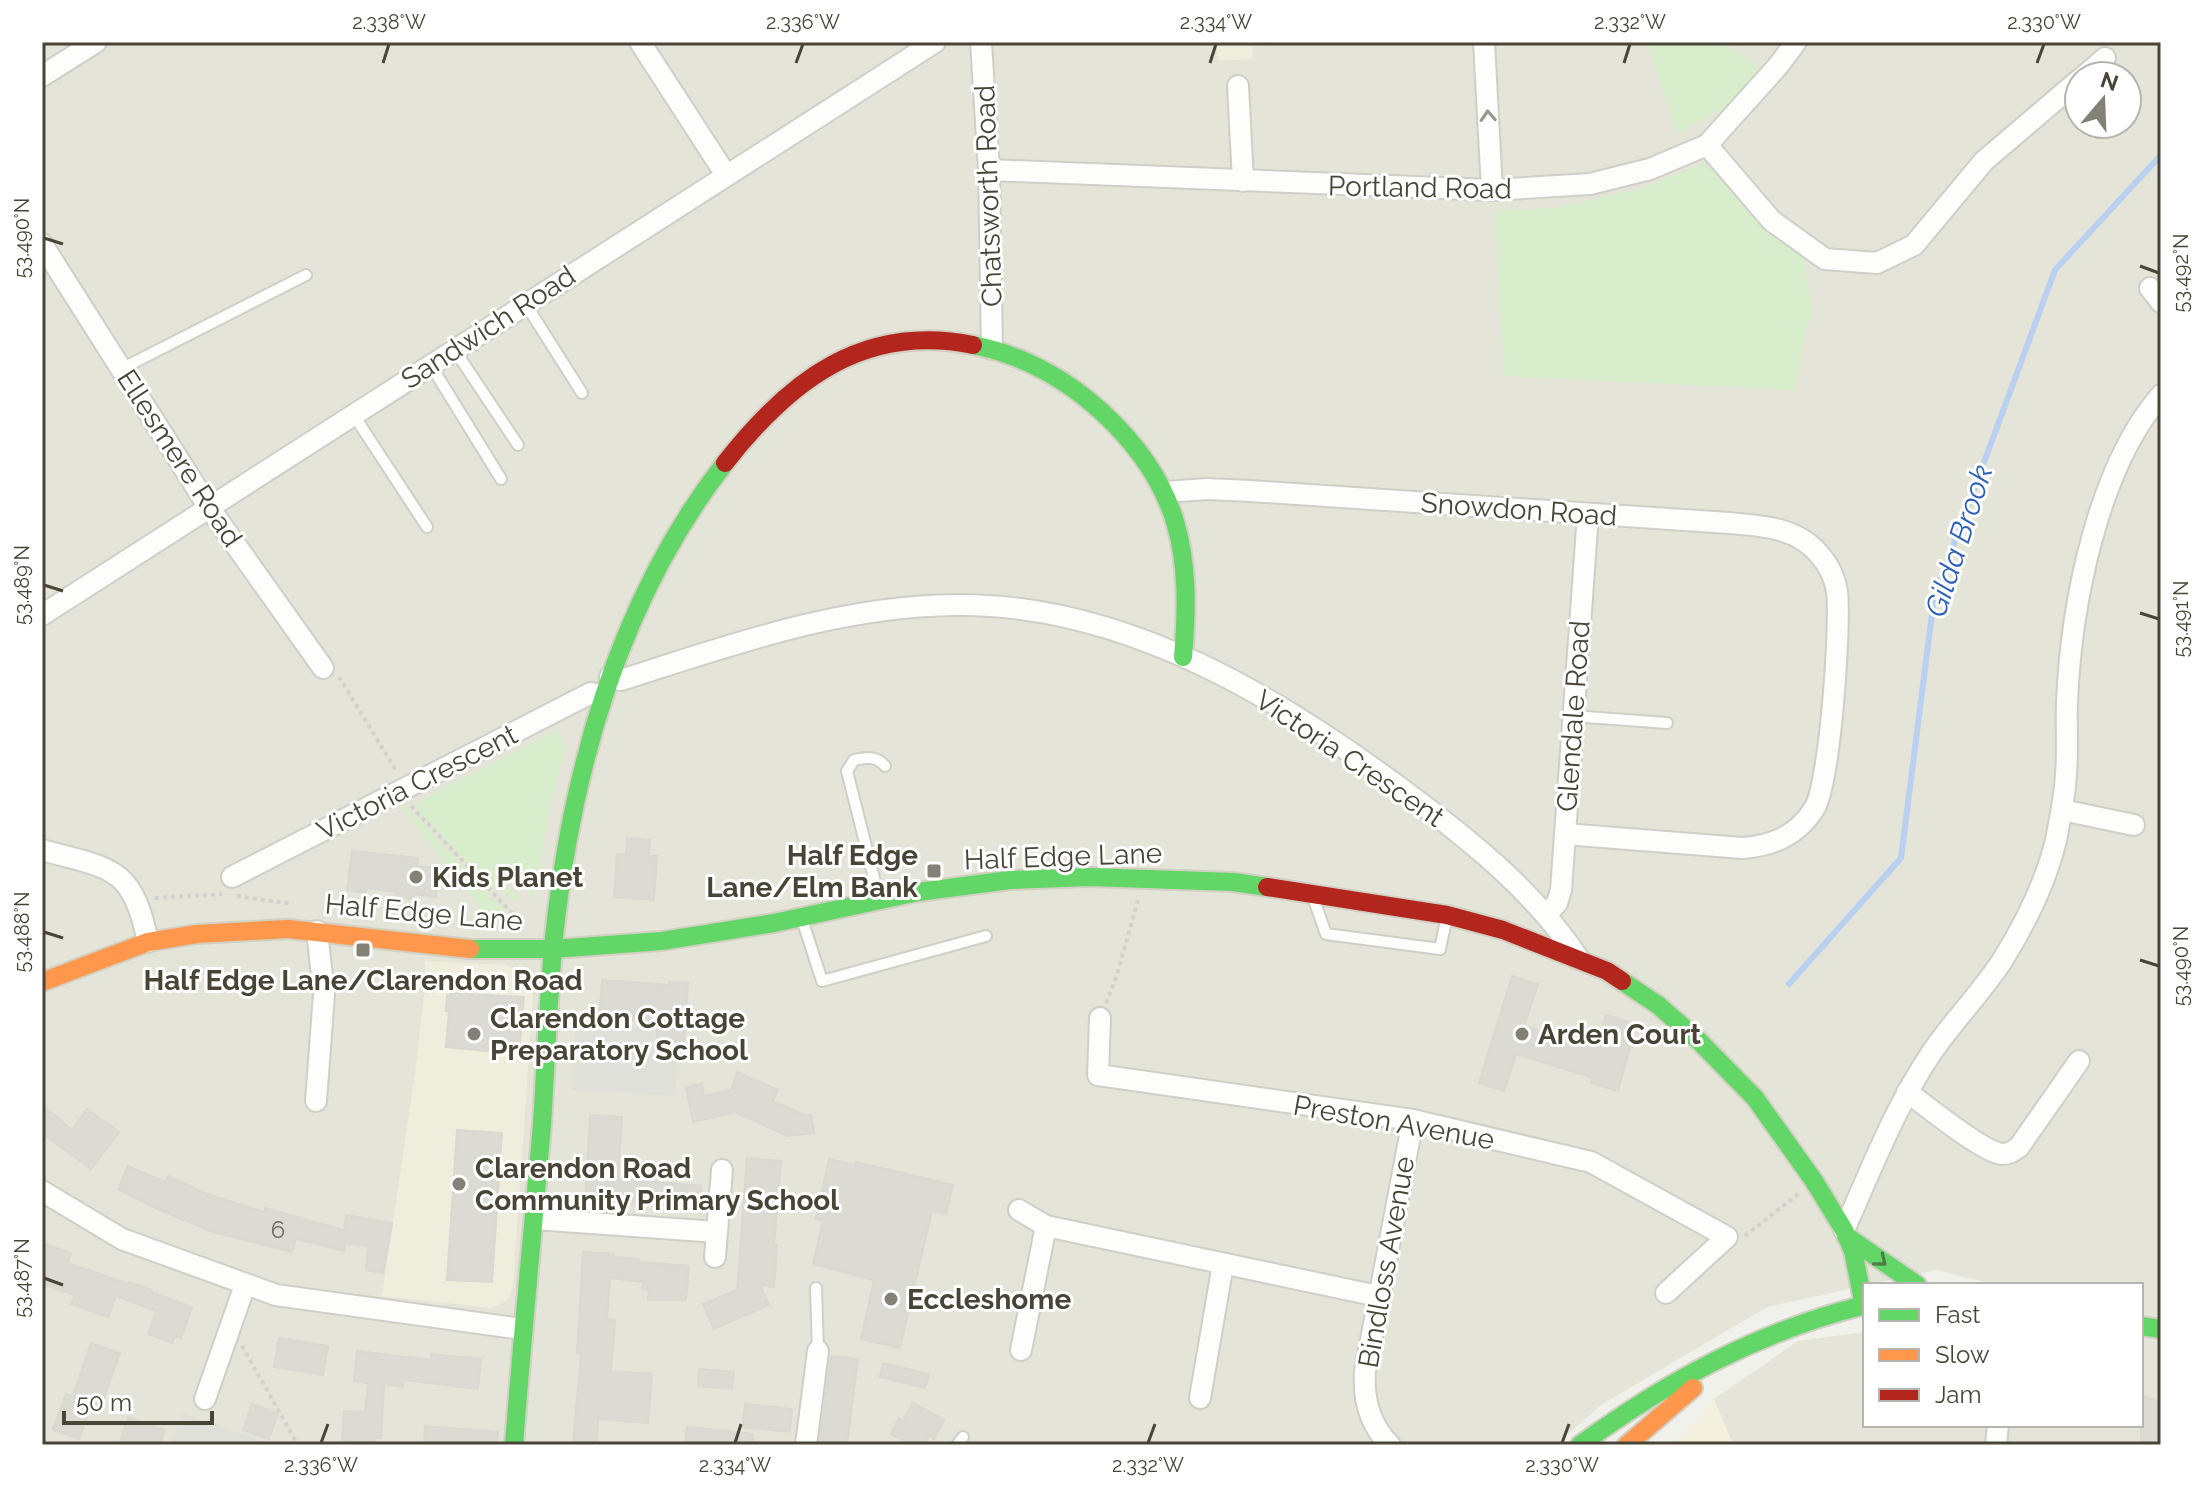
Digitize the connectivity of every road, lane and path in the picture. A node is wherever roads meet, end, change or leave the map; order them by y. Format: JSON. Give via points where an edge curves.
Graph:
{"nodes":[{"id":1,"x":96,"y":42,"type":"edge"},
{"id":2,"x":640,"y":42,"type":"edge"},
{"id":3,"x":935,"y":42,"type":"edge"},
{"id":4,"x":981,"y":42,"type":"edge"},
{"id":5,"x":1484,"y":42,"type":"edge"},
{"id":6,"x":1796,"y":42,"type":"edge"},
{"id":7,"x":2105,"y":58,"type":"dead end"},
{"id":8,"x":2103,"y":60,"type":"edge"},
{"id":9,"x":42,"y":76,"type":"edge"},
{"id":10,"x":1238,"y":86,"type":"dead end"},
{"id":11,"x":2063,"y":94,"type":"edge"},
{"id":12,"x":1707,"y":145,"type":"junction"},
{"id":13,"x":989,"y":170,"type":"junction"},
{"id":14,"x":726,"y":175,"type":"junction"},
{"id":15,"x":1243,"y":181,"type":"junction"},
{"id":16,"x":1492,"y":190,"type":"junction"},
{"id":17,"x":42,"y":244,"type":"edge"},
{"id":18,"x":306,"y":275,"type":"dead end"},
{"id":19,"x":525,"y":303,"type":"junction"},
{"id":20,"x":454,"y":349,"type":"junction"},
{"id":21,"x":992,"y":349,"type":"junction"},
{"id":22,"x":430,"y":364,"type":"junction"},
{"id":23,"x":121,"y":369,"type":"junction"},
{"id":24,"x":582,"y":393,"type":"dead end"},
{"id":25,"x":2161,"y":395,"type":"edge"},
{"id":26,"x":353,"y":414,"type":"junction"},
{"id":27,"x":518,"y":445,"type":"dead end"},
{"id":28,"x":501,"y":479,"type":"dead end"},
{"id":29,"x":1165,"y":492,"type":"junction"},
{"id":30,"x":208,"y":506,"type":"junction"},
{"id":31,"x":1588,"y":514,"type":"junction"},
{"id":32,"x":427,"y":527,"type":"dead end"},
{"id":33,"x":42,"y":615,"type":"edge"},
{"id":34,"x":1183,"y":657,"type":"junction"},
{"id":35,"x":323,"y":668,"type":"joint"},
{"id":36,"x":606,"y":686,"type":"junction"},
{"id":37,"x":1573,"y":716,"type":"junction"},
{"id":38,"x":1667,"y":723,"type":"dead end"},
{"id":39,"x":885,"y":766,"type":"dead end"},
{"id":40,"x":402,"y":790,"type":"junction"},
{"id":41,"x":2062,"y":810,"type":"junction"},
{"id":42,"x":2134,"y":825,"type":"dead end"},
{"id":43,"x":1565,"y":834,"type":"junction"},
{"id":44,"x":42,"y":850,"type":"edge"},
{"id":45,"x":232,"y":877,"type":"joint"},
{"id":46,"x":1144,"y":879,"type":"junction"},
{"id":47,"x":1313,"y":895,"type":"junction"},
{"id":48,"x":879,"y":900,"type":"junction"},
{"id":49,"x":140,"y":905,"type":"junction"},
{"id":50,"x":1547,"y":914,"type":"junction"},
{"id":51,"x":1447,"y":915,"type":"junction"},
{"id":52,"x":802,"y":917,"type":"junction"},
{"id":53,"x":317,"y":931,"type":"junction"},
{"id":54,"x":986,"y":936,"type":"dead end"},
{"id":55,"x":148,"y":942,"type":"junction"},
{"id":56,"x":553,"y":949,"type":"junction"},
{"id":57,"x":1579,"y":959,"type":"junction"},
{"id":58,"x":42,"y":982,"type":"edge"},
{"id":59,"x":1100,"y":1018,"type":"joint"},
{"id":60,"x":2079,"y":1061,"type":"dead end"},
{"id":61,"x":1907,"y":1092,"type":"junction"},
{"id":62,"x":316,"y":1101,"type":"dead end"},
{"id":63,"x":1413,"y":1120,"type":"junction"},
{"id":64,"x":722,"y":1170,"type":"dead end"},
{"id":65,"x":1814,"y":1181,"type":"junction"},
{"id":66,"x":42,"y":1191,"type":"edge"},
{"id":67,"x":1019,"y":1210,"type":"dead end"},
{"id":68,"x":535,"y":1219,"type":"junction"},
{"id":69,"x":1046,"y":1226,"type":"junction"},
{"id":70,"x":717,"y":1232,"type":"junction"},
{"id":71,"x":1845,"y":1233,"type":"junction"},
{"id":72,"x":1727,"y":1237,"type":"junction"},
{"id":73,"x":715,"y":1257,"type":"dead end"},
{"id":74,"x":1223,"y":1264,"type":"junction"},
{"id":75,"x":1914,"y":1283,"type":"edge"},
{"id":76,"x":245,"y":1285,"type":"junction"},
{"id":77,"x":816,"y":1288,"type":"dead end"},
{"id":78,"x":1666,"y":1293,"type":"dead end"},
{"id":79,"x":1378,"y":1296,"type":"junction"},
{"id":80,"x":1863,"y":1298,"type":"edge"},
{"id":81,"x":1863,"y":1305,"type":"edge"},
{"id":82,"x":522,"y":1329,"type":"junction"},
{"id":83,"x":229,"y":1338,"type":"junction"},
{"id":84,"x":1021,"y":1350,"type":"dead end"},
{"id":85,"x":818,"y":1351,"type":"joint"},
{"id":86,"x":1723,"y":1359,"type":"junction"},
{"id":87,"x":1200,"y":1398,"type":"dead end"},
{"id":88,"x":205,"y":1399,"type":"dead end"},
{"id":89,"x":298,"y":1445,"type":"edge"},
{"id":90,"x":514,"y":1445,"type":"edge"},
{"id":91,"x":806,"y":1445,"type":"edge"},
{"id":92,"x":1390,"y":1445,"type":"edge"},
{"id":93,"x":1580,"y":1445,"type":"edge"},
{"id":94,"x":1627,"y":1445,"type":"edge"}],
"edges":[{"from":1,"to":9,"type":"street"},
{"from":2,"to":14,"type":"street"},
{"from":3,"to":14,"type":"street","name":"Sandwich Road"},
{"from":4,"to":13,"type":"street","name":"Chatsworth Road"},
{"from":16,"to":5,"type":"street","one_way":true},
{"from":6,"to":12,"type":"street","name":"Portland Road"},
{"from":7,"to":8,"type":"street"},
{"from":10,"to":15,"type":"street"},
{"from":11,"to":12,"type":"street","via":[[1984,161],[1914,245],[1877,263],[1825,259],[1772,221]]},
{"from":12,"to":16,"type":"street","name":"Portland Road","via":[[1650,169],[1590,184]]},
{"from":13,"to":15,"type":"street","name":"Portland Road"},
{"from":13,"to":21,"type":"street","name":"Chatsworth Road"},
{"from":14,"to":19,"type":"street","name":"Sandwich Road"},
{"from":15,"to":16,"type":"street","name":"Portland Road"},
{"from":17,"to":23,"type":"street","name":"Ellesmere Road"},
{"from":18,"to":23,"type":"lane"},
{"from":19,"to":20,"type":"street","name":"Sandwich Road"},
{"from":19,"to":24,"type":"lane"},
{"from":20,"to":22,"type":"street","name":"Sandwich Road"},
{"from":20,"to":27,"type":"lane"},
{"from":21,"to":29,"type":"main road","via":[[1081,393],[1137,448]]},
{"from":21,"to":36,"type":"main road","via":[[933,341],[854,352],[783,399],[692,508],[655,574]]},
{"from":22,"to":26,"type":"street","name":"Sandwich Road"},
{"from":22,"to":28,"type":"lane"},
{"from":23,"to":30,"type":"street","name":"Ellesmere Road"},
{"from":25,"to":41,"type":"street","via":[[2112,480],[2090,544],[2075,616]]},
{"from":26,"to":30,"type":"street","name":"Sandwich Road"},
{"from":26,"to":32,"type":"lane"},
{"from":29,"to":31,"type":"street","name":"Snowdon Road","via":[[1229,490]]},
{"from":29,"to":34,"type":"main road","via":[[1186,559]]},
{"from":30,"to":33,"type":"street","name":"Sandwich Road"},
{"from":30,"to":35,"type":"street","name":"Ellesmere Road"},
{"from":31,"to":37,"type":"street","name":"Glendale Road"},
{"from":31,"to":43,"type":"street","name":"Snowdon Road","via":[[1729,523],[1782,530],[1807,542],[1833,576],[1837,594],[1832,697],[1824,782],[1813,810],[1774,843],[1742,848]]},
{"from":34,"to":36,"type":"street","name":"Victoria Crescent","via":[[1097,625],[1045,613],[933,605],[830,618]]},
{"from":34,"to":50,"type":"street","name":"Victoria Crescent","via":[[1261,696],[1376,770],[1458,832]]},
{"from":35,"to":40,"type":"path","via":[[340,678]]},
{"from":36,"to":40,"type":"street","name":"Victoria Crescent"},
{"from":36,"to":56,"type":"main road","via":[[570,825]]},
{"from":37,"to":38,"type":"lane"},
{"from":37,"to":43,"type":"street","name":"Glendale Road"},
{"from":39,"to":48,"type":"lane","via":[[866,757],[854,760],[847,771]]},
{"from":40,"to":45,"type":"street","name":"Victoria Crescent"},
{"from":40,"to":56,"type":"path","via":[[520,923]]},
{"from":41,"to":42,"type":"street"},
{"from":41,"to":61,"type":"street","via":[[2033,907],[2002,961]]},
{"from":43,"to":50,"type":"street","name":"Glendale Road","via":[[1561,890]]},
{"from":44,"to":49,"type":"street","via":[[110,871],[128,885]]},
{"from":45,"to":49,"type":"path","via":[[227,894],[157,897]]},
{"from":46,"to":47,"type":"main road","name":"Half Edge Lane","via":[[1233,882]]},
{"from":46,"to":48,"type":"main road","name":"Half Edge Lane","via":[[1010,880]]},
{"from":46,"to":59,"type":"path"},
{"from":47,"to":51,"type":"main road","name":"Half Edge Lane"},
{"from":47,"to":51,"type":"lane","via":[[1326,934],[1440,949]]},
{"from":48,"to":52,"type":"main road","name":"Half Edge Lane"},
{"from":49,"to":55,"type":"street"},
{"from":50,"to":57,"type":"street","name":"Victoria Crescent"},
{"from":51,"to":57,"type":"main road","name":"Half Edge Lane"},
{"from":52,"to":54,"type":"lane","via":[[822,981]]},
{"from":52,"to":56,"type":"main road","name":"Half Edge Lane","via":[[662,941]]},
{"from":53,"to":55,"type":"main road","name":"Half Edge Lane","via":[[238,930]]},
{"from":53,"to":56,"type":"main road","name":"Half Edge Lane","via":[[469,949]]},
{"from":53,"to":62,"type":"street","via":[[324,994]]},
{"from":55,"to":58,"type":"main road","name":"Half Edge Lane"},
{"from":56,"to":68,"type":"main road"},
{"from":57,"to":65,"type":"main road","name":"Half Edge Lane","via":[[1634,987],[1698,1040],[1755,1098]]},
{"from":59,"to":63,"type":"street","name":"Preston Avenue","via":[[1098,1075]]},
{"from":60,"to":61,"type":"street","via":[[2010,1153],[1985,1147]]},
{"from":61,"to":71,"type":"street"},
{"from":63,"to":72,"type":"street","name":"Preston Avenue","via":[[1591,1162]]},
{"from":63,"to":79,"type":"street","name":"Bindloss Avenue"},
{"from":64,"to":70,"type":"street"},
{"from":65,"to":71,"type":"main road","name":"Half Edge Lane"},
{"from":65,"to":72,"type":"path","via":[[1748,1235]]},
{"from":66,"to":76,"type":"street","via":[[122,1239]]},
{"from":67,"to":69,"type":"street"},
{"from":68,"to":70,"type":"street"},
{"from":68,"to":82,"type":"main road"},
{"from":69,"to":74,"type":"street"},
{"from":69,"to":84,"type":"street"},
{"from":70,"to":73,"type":"street"},
{"from":71,"to":75,"type":"main road","one_way":true},
{"from":71,"to":80,"type":"main road","name":"Half Edge Lane"},
{"from":72,"to":78,"type":"street"},
{"from":74,"to":79,"type":"street"},
{"from":74,"to":87,"type":"street"},
{"from":76,"to":82,"type":"street","via":[[276,1295]]},
{"from":76,"to":83,"type":"street"},
{"from":77,"to":85,"type":"lane"},
{"from":79,"to":92,"type":"street","name":"Bindloss Avenue","via":[[1365,1399]]},
{"from":81,"to":86,"type":"main road","via":[[1774,1332]]},
{"from":82,"to":90,"type":"main road"},
{"from":83,"to":88,"type":"street"},
{"from":83,"to":89,"type":"path","via":[[242,1346]]},
{"from":85,"to":91,"type":"street"},
{"from":86,"to":93,"type":"main road","via":[[1673,1382]]},
{"from":86,"to":94,"type":"main road"}]}
